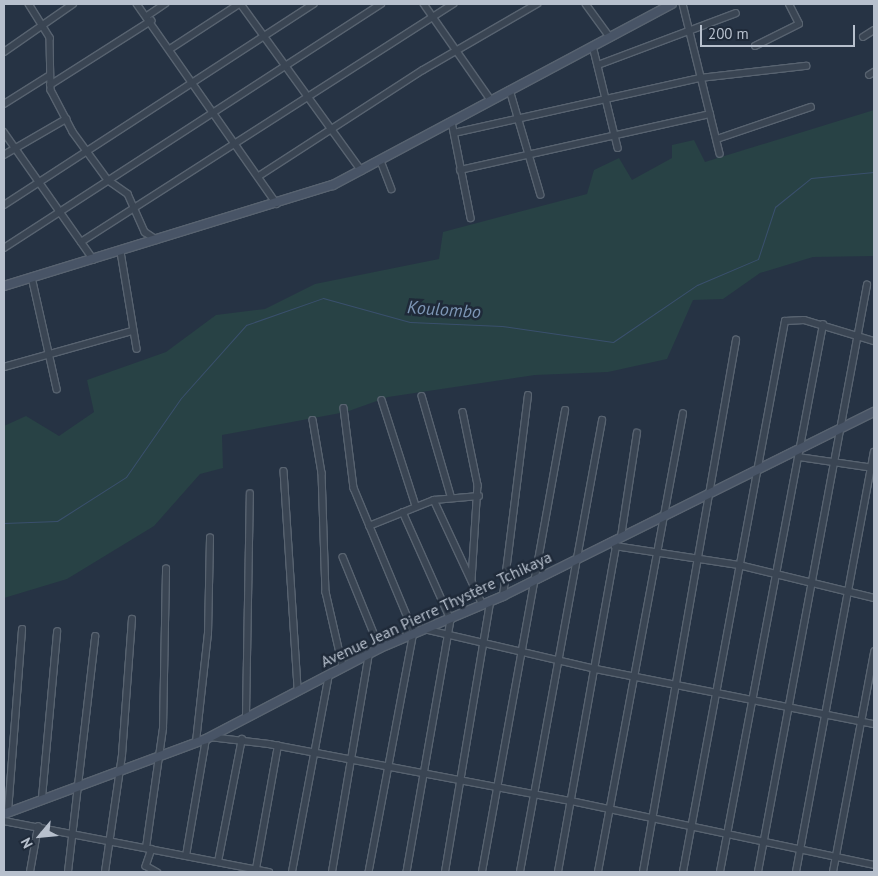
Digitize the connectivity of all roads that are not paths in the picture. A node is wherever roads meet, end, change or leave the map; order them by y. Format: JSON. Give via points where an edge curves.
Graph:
{"nodes":[{"id":1,"x":29,"y":4,"type":"edge"},
{"id":2,"x":73,"y":4,"type":"edge"},
{"id":3,"x":137,"y":4,"type":"edge"},
{"id":4,"x":165,"y":4,"type":"edge"},
{"id":5,"x":240,"y":4,"type":"edge"},
{"id":6,"x":313,"y":4,"type":"edge"},
{"id":7,"x":381,"y":4,"type":"edge"},
{"id":8,"x":424,"y":4,"type":"edge"},
{"id":9,"x":453,"y":4,"type":"edge"},
{"id":10,"x":537,"y":4,"type":"edge"},
{"id":11,"x":586,"y":4,"type":"edge"},
{"id":12,"x":669,"y":4,"type":"edge"},
{"id":13,"x":683,"y":4,"type":"edge"},
{"id":14,"x":789,"y":4,"type":"edge"},
{"id":15,"x":736,"y":12,"type":"dead end"},
{"id":16,"x":147,"y":16,"type":"junction"},
{"id":17,"x":433,"y":16,"type":"junction"},
{"id":18,"x":151,"y":21,"type":"junction"},
{"id":19,"x":45,"y":27,"type":"junction"},
{"id":20,"x":874,"y":30,"type":"edge"},
{"id":21,"x":689,"y":34,"type":"junction"},
{"id":22,"x":264,"y":35,"type":"junction"},
{"id":23,"x":610,"y":37,"type":"junction"},
{"id":24,"x":863,"y":37,"type":"dead end"},
{"id":25,"x":593,"y":46,"type":"junction"},
{"id":26,"x":755,"y":46,"type":"dead end"},
{"id":27,"x":170,"y":49,"type":"junction"},
{"id":28,"x":457,"y":51,"type":"junction"},
{"id":29,"x":4,"y":52,"type":"edge"},
{"id":30,"x":287,"y":65,"type":"junction"},
{"id":31,"x":598,"y":65,"type":"junction"},
{"id":32,"x":806,"y":66,"type":"dead end"},
{"id":33,"x":50,"y":74,"type":"junction"},
{"id":34,"x":700,"y":78,"type":"junction"},
{"id":35,"x":192,"y":82,"type":"junction"},
{"id":36,"x":50,"y":85,"type":"junction"},
{"id":37,"x":510,"y":90,"type":"junction"},
{"id":38,"x":309,"y":96,"type":"junction"},
{"id":39,"x":603,"y":98,"type":"junction"},
{"id":40,"x":491,"y":100,"type":"junction"},
{"id":41,"x":4,"y":104,"type":"edge"},
{"id":42,"x":811,"y":107,"type":"dead end"},
{"id":43,"x":215,"y":114,"type":"junction"},
{"id":44,"x":710,"y":114,"type":"junction"},
{"id":45,"x":520,"y":117,"type":"junction"},
{"id":46,"x":66,"y":119,"type":"junction"},
{"id":47,"x":452,"y":122,"type":"junction"},
{"id":48,"x":332,"y":127,"type":"junction"},
{"id":49,"x":4,"y":132,"type":"edge"},
{"id":50,"x":454,"y":134,"type":"junction"},
{"id":51,"x":613,"y":136,"type":"junction"},
{"id":52,"x":717,"y":139,"type":"junction"},
{"id":53,"x":236,"y":145,"type":"junction"},
{"id":54,"x":14,"y":148,"type":"junction"},
{"id":55,"x":618,"y":148,"type":"dead end"},
{"id":56,"x":85,"y":150,"type":"junction"},
{"id":57,"x":531,"y":153,"type":"junction"},
{"id":58,"x":720,"y":153,"type":"dead end"},
{"id":59,"x":4,"y":155,"type":"edge"},
{"id":60,"x":381,"y":161,"type":"junction"},
{"id":61,"x":460,"y":170,"type":"junction"},
{"id":62,"x":362,"y":171,"type":"junction"},
{"id":63,"x":259,"y":176,"type":"junction"},
{"id":64,"x":108,"y":180,"type":"junction"},
{"id":65,"x":38,"y":182,"type":"junction"},
{"id":66,"x":392,"y":189,"type":"dead end"},
{"id":67,"x":541,"y":195,"type":"dead end"},
{"id":68,"x":277,"y":204,"type":"junction"},
{"id":69,"x":4,"y":205,"type":"edge"},
{"id":70,"x":135,"y":207,"type":"junction"},
{"id":71,"x":59,"y":213,"type":"junction"},
{"id":72,"x":471,"y":218,"type":"dead end"},
{"id":73,"x":160,"y":240,"type":"junction"},
{"id":74,"x":81,"y":242,"type":"junction"},
{"id":75,"x":4,"y":248,"type":"edge"},
{"id":76,"x":120,"y":252,"type":"junction"},
{"id":77,"x":94,"y":260,"type":"junction"},
{"id":78,"x":32,"y":277,"type":"junction"},
{"id":79,"x":867,"y":285,"type":"dead end"},
{"id":80,"x":4,"y":286,"type":"edge"},
{"id":81,"x":822,"y":325,"type":"junction"},
{"id":82,"x":132,"y":330,"type":"junction"},
{"id":83,"x":857,"y":336,"type":"junction"},
{"id":84,"x":736,"y":340,"type":"dead end"},
{"id":85,"x":874,"y":341,"type":"edge"},
{"id":86,"x":137,"y":350,"type":"dead end"},
{"id":87,"x":50,"y":352,"type":"junction"},
{"id":88,"x":4,"y":367,"type":"edge"},
{"id":89,"x":57,"y":389,"type":"dead end"},
{"id":90,"x":422,"y":396,"type":"dead end"},
{"id":91,"x":528,"y":396,"type":"dead end"},
{"id":92,"x":382,"y":400,"type":"dead end"},
{"id":93,"x":344,"y":408,"type":"dead end"},
{"id":94,"x":565,"y":410,"type":"dead end"},
{"id":95,"x":463,"y":412,"type":"dead end"},
{"id":96,"x":874,"y":412,"type":"edge"},
{"id":97,"x":683,"y":414,"type":"dead end"},
{"id":98,"x":312,"y":420,"type":"dead end"},
{"id":99,"x":602,"y":420,"type":"dead end"},
{"id":100,"x":843,"y":427,"type":"junction"},
{"id":101,"x":637,"y":433,"type":"dead end"},
{"id":102,"x":874,"y":452,"type":"edge"},
{"id":103,"x":799,"y":453,"type":"junction"},
{"id":104,"x":835,"y":461,"type":"junction"},
{"id":105,"x":873,"y":468,"type":"edge"},
{"id":106,"x":284,"y":471,"type":"dead end"},
{"id":107,"x":755,"y":472,"type":"junction"},
{"id":108,"x":711,"y":492,"type":"junction"},
{"id":109,"x":250,"y":494,"type":"dead end"},
{"id":110,"x":451,"y":496,"type":"junction"},
{"id":111,"x":479,"y":496,"type":"junction"},
{"id":112,"x":434,"y":500,"type":"junction"},
{"id":113,"x":416,"y":506,"type":"junction"},
{"id":114,"x":403,"y":512,"type":"junction"},
{"id":115,"x":662,"y":515,"type":"junction"},
{"id":116,"x":369,"y":526,"type":"junction"},
{"id":117,"x":621,"y":537,"type":"junction"},
{"id":118,"x":210,"y":538,"type":"dead end"},
{"id":119,"x":604,"y":546,"type":"junction"},
{"id":120,"x":616,"y":546,"type":"junction"},
{"id":121,"x":655,"y":550,"type":"junction"},
{"id":122,"x":343,"y":557,"type":"dead end"},
{"id":123,"x":697,"y":557,"type":"junction"},
{"id":124,"x":578,"y":558,"type":"junction"},
{"id":125,"x":739,"y":565,"type":"junction"},
{"id":126,"x":166,"y":569,"type":"dead end"},
{"id":127,"x":775,"y":575,"type":"junction"},
{"id":128,"x":472,"y":580,"type":"junction"},
{"id":129,"x":537,"y":580,"type":"junction"},
{"id":130,"x":811,"y":582,"type":"junction"},
{"id":131,"x":848,"y":590,"type":"junction"},
{"id":132,"x":504,"y":596,"type":"junction"},
{"id":133,"x":874,"y":598,"type":"edge"},
{"id":134,"x":486,"y":604,"type":"junction"},
{"id":135,"x":132,"y":619,"type":"dead end"},
{"id":136,"x":451,"y":620,"type":"junction"},
{"id":137,"x":424,"y":628,"type":"junction"},
{"id":138,"x":22,"y":630,"type":"dead end"},
{"id":139,"x":57,"y":632,"type":"dead end"},
{"id":140,"x":414,"y":632,"type":"junction"},
{"id":141,"x":450,"y":636,"type":"junction"},
{"id":142,"x":95,"y":637,"type":"dead end"},
{"id":143,"x":484,"y":645,"type":"junction"},
{"id":144,"x":380,"y":648,"type":"junction"},
{"id":145,"x":524,"y":652,"type":"junction"},
{"id":146,"x":874,"y":652,"type":"edge"},
{"id":147,"x":370,"y":653,"type":"junction"},
{"id":148,"x":560,"y":660,"type":"junction"},
{"id":149,"x":343,"y":666,"type":"junction"},
{"id":150,"x":596,"y":669,"type":"junction"},
{"id":151,"x":329,"y":674,"type":"junction"},
{"id":152,"x":633,"y":676,"type":"junction"},
{"id":153,"x":674,"y":684,"type":"junction"},
{"id":154,"x":298,"y":688,"type":"junction"},
{"id":155,"x":715,"y":692,"type":"junction"},
{"id":156,"x":752,"y":700,"type":"junction"},
{"id":157,"x":788,"y":708,"type":"junction"},
{"id":158,"x":824,"y":714,"type":"junction"},
{"id":159,"x":246,"y":715,"type":"junction"},
{"id":160,"x":862,"y":722,"type":"junction"},
{"id":161,"x":874,"y":724,"type":"edge"},
{"id":162,"x":208,"y":738,"type":"junction"},
{"id":163,"x":242,"y":739,"type":"junction"},
{"id":164,"x":196,"y":742,"type":"junction"},
{"id":165,"x":278,"y":746,"type":"junction"},
{"id":166,"x":316,"y":753,"type":"junction"},
{"id":167,"x":161,"y":755,"type":"junction"},
{"id":168,"x":352,"y":759,"type":"junction"},
{"id":169,"x":388,"y":767,"type":"junction"},
{"id":170,"x":120,"y":770,"type":"junction"},
{"id":171,"x":425,"y":774,"type":"junction"},
{"id":172,"x":461,"y":780,"type":"junction"},
{"id":173,"x":81,"y":783,"type":"junction"},
{"id":174,"x":498,"y":788,"type":"junction"},
{"id":175,"x":534,"y":794,"type":"junction"},
{"id":176,"x":42,"y":798,"type":"junction"},
{"id":177,"x":571,"y":801,"type":"junction"},
{"id":178,"x":611,"y":809,"type":"junction"},
{"id":179,"x":6,"y":813,"type":"edge"},
{"id":180,"x":651,"y":818,"type":"junction"},
{"id":181,"x":4,"y":821,"type":"edge"},
{"id":182,"x":38,"y":827,"type":"junction"},
{"id":183,"x":691,"y":827,"type":"junction"},
{"id":184,"x":727,"y":833,"type":"junction"},
{"id":185,"x":73,"y":834,"type":"junction"},
{"id":186,"x":110,"y":842,"type":"junction"},
{"id":187,"x":764,"y":842,"type":"junction"},
{"id":188,"x":149,"y":849,"type":"junction"},
{"id":189,"x":801,"y":849,"type":"junction"},
{"id":190,"x":186,"y":856,"type":"junction"},
{"id":191,"x":836,"y":857,"type":"junction"},
{"id":192,"x":218,"y":862,"type":"junction"},
{"id":193,"x":874,"y":864,"type":"edge"},
{"id":194,"x":145,"y":869,"type":"edge"},
{"id":195,"x":256,"y":869,"type":"junction"},
{"id":196,"x":30,"y":872,"type":"edge"},
{"id":197,"x":68,"y":872,"type":"edge"},
{"id":198,"x":105,"y":872,"type":"edge"},
{"id":199,"x":157,"y":872,"type":"edge"},
{"id":200,"x":269,"y":872,"type":"edge"},
{"id":201,"x":292,"y":872,"type":"edge"},
{"id":202,"x":332,"y":872,"type":"edge"},
{"id":203,"x":369,"y":872,"type":"edge"},
{"id":204,"x":407,"y":872,"type":"edge"},
{"id":205,"x":445,"y":872,"type":"edge"},
{"id":206,"x":482,"y":872,"type":"edge"},
{"id":207,"x":520,"y":872,"type":"edge"},
{"id":208,"x":558,"y":872,"type":"edge"},
{"id":209,"x":598,"y":872,"type":"edge"},
{"id":210,"x":643,"y":872,"type":"edge"},
{"id":211,"x":683,"y":872,"type":"edge"},
{"id":212,"x":720,"y":872,"type":"edge"},
{"id":213,"x":758,"y":872,"type":"edge"},
{"id":214,"x":796,"y":872,"type":"edge"},
{"id":215,"x":833,"y":872,"type":"edge"},
{"id":216,"x":873,"y":872,"type":"edge"}],
"edges":[{"from":1,"to":19,"type":"street"},
{"from":2,"to":19,"type":"street"},
{"from":3,"to":16,"type":"street"},
{"from":4,"to":16,"type":"street"},
{"from":5,"to":22,"type":"street"},
{"from":5,"to":27,"type":"street"},
{"from":6,"to":22,"type":"street"},
{"from":7,"to":30,"type":"street"},
{"from":8,"to":17,"type":"street"},
{"from":9,"to":17,"type":"street"},
{"from":10,"to":28,"type":"street"},
{"from":11,"to":23,"type":"street"},
{"from":12,"to":23,"type":"street"},
{"from":13,"to":21,"type":"street"},
{"from":14,"to":26,"type":"street","via":[[799,24]]},
{"from":15,"to":21,"type":"street"},
{"from":16,"to":18,"type":"street"},
{"from":17,"to":28,"type":"street"},
{"from":17,"to":38,"type":"street"},
{"from":18,"to":27,"type":"street"},
{"from":18,"to":36,"type":"street"},
{"from":19,"to":29,"type":"street"},
{"from":19,"to":33,"type":"street","via":[[52,48]]},
{"from":20,"to":24,"type":"street"},
{"from":21,"to":31,"type":"street"},
{"from":21,"to":34,"type":"street"},
{"from":22,"to":30,"type":"street"},
{"from":22,"to":35,"type":"street"},
{"from":23,"to":25,"type":"street"},
{"from":25,"to":31,"type":"street"},
{"from":25,"to":37,"type":"street"},
{"from":27,"to":35,"type":"street"},
{"from":28,"to":40,"type":"street"},
{"from":28,"to":48,"type":"street"},
{"from":30,"to":38,"type":"street"},
{"from":30,"to":43,"type":"street"},
{"from":31,"to":39,"type":"street"},
{"from":32,"to":34,"type":"street"},
{"from":33,"to":36,"type":"street"},
{"from":33,"to":41,"type":"street"},
{"from":34,"to":39,"type":"street"},
{"from":34,"to":44,"type":"street"},
{"from":35,"to":43,"type":"street"},
{"from":35,"to":56,"type":"street"},
{"from":36,"to":46,"type":"street"},
{"from":37,"to":40,"type":"street"},
{"from":37,"to":45,"type":"street"},
{"from":38,"to":48,"type":"street"},
{"from":38,"to":53,"type":"street"},
{"from":39,"to":45,"type":"street"},
{"from":39,"to":51,"type":"street"},
{"from":40,"to":47,"type":"street"},
{"from":42,"to":52,"type":"street"},
{"from":43,"to":53,"type":"street"},
{"from":43,"to":64,"type":"street"},
{"from":44,"to":51,"type":"street"},
{"from":44,"to":52,"type":"street"},
{"from":45,"to":50,"type":"street"},
{"from":45,"to":57,"type":"street"},
{"from":46,"to":54,"type":"street"},
{"from":46,"to":56,"type":"street"},
{"from":47,"to":50,"type":"street"},
{"from":47,"to":60,"type":"street"},
{"from":48,"to":62,"type":"street"},
{"from":48,"to":63,"type":"street"},
{"from":49,"to":54,"type":"street"},
{"from":50,"to":61,"type":"street"},
{"from":51,"to":55,"type":"street"},
{"from":51,"to":57,"type":"street"},
{"from":52,"to":58,"type":"street"},
{"from":53,"to":63,"type":"street"},
{"from":53,"to":70,"type":"street"},
{"from":54,"to":59,"type":"street"},
{"from":54,"to":65,"type":"street"},
{"from":56,"to":64,"type":"street"},
{"from":56,"to":65,"type":"street"},
{"from":57,"to":61,"type":"street"},
{"from":57,"to":67,"type":"street"},
{"from":60,"to":62,"type":"street"},
{"from":60,"to":66,"type":"street"},
{"from":61,"to":72,"type":"street"},
{"from":62,"to":68,"type":"street"},
{"from":63,"to":68,"type":"street"},
{"from":64,"to":70,"type":"street","via":[[128,194]]},
{"from":64,"to":71,"type":"street"},
{"from":65,"to":69,"type":"street"},
{"from":65,"to":71,"type":"street"},
{"from":68,"to":73,"type":"street"},
{"from":70,"to":73,"type":"street","via":[[145,232]]},
{"from":70,"to":74,"type":"street"},
{"from":71,"to":74,"type":"street"},
{"from":71,"to":75,"type":"street"},
{"from":73,"to":76,"type":"street"},
{"from":74,"to":77,"type":"street"},
{"from":76,"to":77,"type":"street"},
{"from":76,"to":82,"type":"street"},
{"from":77,"to":78,"type":"street"},
{"from":78,"to":80,"type":"street"},
{"from":78,"to":87,"type":"street"},
{"from":79,"to":83,"type":"street"},
{"from":81,"to":83,"type":"street"},
{"from":81,"to":103,"type":"street"},
{"from":81,"to":107,"type":"street","via":[[794,318],[785,321]]},
{"from":82,"to":86,"type":"street"},
{"from":82,"to":87,"type":"street"},
{"from":83,"to":85,"type":"street"},
{"from":83,"to":100,"type":"street"},
{"from":84,"to":108,"type":"street"},
{"from":87,"to":88,"type":"street"},
{"from":87,"to":89,"type":"street"},
{"from":90,"to":110,"type":"street"},
{"from":91,"to":132,"type":"street"},
{"from":92,"to":113,"type":"street"},
{"from":93,"to":116,"type":"street","via":[[352,480]]},
{"from":94,"to":129,"type":"street"},
{"from":95,"to":111,"type":"street"},
{"from":96,"to":100,"type":"street","name":"Avenue Jean Pierre Thystère Tchikaya"},
{"from":97,"to":115,"type":"street"},
{"from":98,"to":149,"type":"street","via":[[322,473],[326,592]]},
{"from":99,"to":124,"type":"street"},
{"from":100,"to":103,"type":"street","name":"Avenue Jean Pierre Thystère Tchikaya"},
{"from":100,"to":104,"type":"street"},
{"from":101,"to":117,"type":"street"},
{"from":102,"to":105,"type":"street"},
{"from":103,"to":104,"type":"street"},
{"from":103,"to":107,"type":"street","name":"Avenue Jean Pierre Thystère Tchikaya"},
{"from":103,"to":127,"type":"street"},
{"from":104,"to":105,"type":"street"},
{"from":104,"to":130,"type":"street"},
{"from":105,"to":131,"type":"street"},
{"from":106,"to":154,"type":"street"},
{"from":107,"to":108,"type":"street","name":"Avenue Jean Pierre Thystère Tchikaya"},
{"from":107,"to":125,"type":"street"},
{"from":108,"to":115,"type":"street","name":"Avenue Jean Pierre Thystère Tchikaya"},
{"from":108,"to":123,"type":"street"},
{"from":109,"to":159,"type":"street"},
{"from":110,"to":111,"type":"street"},
{"from":110,"to":112,"type":"street"},
{"from":111,"to":128,"type":"street"},
{"from":112,"to":113,"type":"street"},
{"from":112,"to":128,"type":"street"},
{"from":113,"to":114,"type":"street"},
{"from":114,"to":116,"type":"street"},
{"from":114,"to":136,"type":"street"},
{"from":115,"to":117,"type":"street","name":"Avenue Jean Pierre Thystère Tchikaya"},
{"from":115,"to":121,"type":"street"},
{"from":116,"to":140,"type":"street"},
{"from":117,"to":119,"type":"street","name":"Avenue Jean Pierre Thystère Tchikaya"},
{"from":118,"to":164,"type":"street","via":[[208,634]]},
{"from":119,"to":120,"type":"street"},
{"from":119,"to":124,"type":"street","name":"Avenue Jean Pierre Thystère Tchikaya"},
{"from":120,"to":121,"type":"street"},
{"from":120,"to":150,"type":"street"},
{"from":121,"to":123,"type":"street"},
{"from":121,"to":152,"type":"street"},
{"from":122,"to":144,"type":"street"},
{"from":123,"to":125,"type":"street"},
{"from":123,"to":153,"type":"street"},
{"from":124,"to":129,"type":"street","name":"Avenue Jean Pierre Thystère Tchikaya"},
{"from":124,"to":148,"type":"street"},
{"from":125,"to":127,"type":"street"},
{"from":125,"to":155,"type":"street"},
{"from":126,"to":167,"type":"street"},
{"from":127,"to":130,"type":"street"},
{"from":127,"to":156,"type":"street"},
{"from":128,"to":134,"type":"street"},
{"from":129,"to":132,"type":"street","name":"Avenue Jean Pierre Thystère Tchikaya"},
{"from":129,"to":145,"type":"street"},
{"from":130,"to":131,"type":"street"},
{"from":130,"to":157,"type":"street"},
{"from":131,"to":133,"type":"street"},
{"from":131,"to":158,"type":"street"},
{"from":132,"to":134,"type":"street","name":"Avenue Jean Pierre Thystère Tchikaya"},
{"from":134,"to":136,"type":"street","name":"Avenue Jean Pierre Thystère Tchikaya"},
{"from":134,"to":143,"type":"street"},
{"from":135,"to":170,"type":"street"},
{"from":136,"to":137,"type":"street","name":"Avenue Jean Pierre Thystère Tchikaya"},
{"from":136,"to":141,"type":"street"},
{"from":137,"to":140,"type":"street","name":"Avenue Jean Pierre Thystère Tchikaya"},
{"from":137,"to":141,"type":"street"},
{"from":138,"to":179,"type":"street"},
{"from":139,"to":176,"type":"street"},
{"from":140,"to":144,"type":"street","name":"Avenue Jean Pierre Thystère Tchikaya"},
{"from":140,"to":169,"type":"street"},
{"from":141,"to":143,"type":"street"},
{"from":141,"to":171,"type":"street"},
{"from":142,"to":173,"type":"street"},
{"from":143,"to":145,"type":"street"},
{"from":143,"to":172,"type":"street"},
{"from":144,"to":147,"type":"street","name":"Avenue Jean Pierre Thystère Tchikaya"},
{"from":145,"to":148,"type":"street"},
{"from":145,"to":174,"type":"street"},
{"from":146,"to":160,"type":"street"},
{"from":147,"to":149,"type":"street","name":"Avenue Jean Pierre Thystère Tchikaya"},
{"from":147,"to":168,"type":"street"},
{"from":148,"to":150,"type":"street"},
{"from":148,"to":175,"type":"street"},
{"from":149,"to":151,"type":"street","name":"Avenue Jean Pierre Thystère Tchikaya"},
{"from":150,"to":152,"type":"street"},
{"from":150,"to":177,"type":"street"},
{"from":151,"to":154,"type":"street","name":"Avenue Jean Pierre Thystère Tchikaya"},
{"from":151,"to":166,"type":"street"},
{"from":152,"to":153,"type":"street"},
{"from":152,"to":178,"type":"street"},
{"from":153,"to":155,"type":"street"},
{"from":153,"to":180,"type":"street"},
{"from":154,"to":159,"type":"street","name":"Avenue Jean Pierre Thystère Tchikaya"},
{"from":155,"to":156,"type":"street"},
{"from":155,"to":183,"type":"street"},
{"from":156,"to":157,"type":"street"},
{"from":156,"to":184,"type":"street"},
{"from":157,"to":158,"type":"street"},
{"from":157,"to":187,"type":"street"},
{"from":158,"to":160,"type":"street"},
{"from":158,"to":189,"type":"street"},
{"from":159,"to":162,"type":"street","name":"Avenue Jean Pierre Thystère Tchikaya"},
{"from":160,"to":161,"type":"street"},
{"from":160,"to":191,"type":"street"},
{"from":162,"to":163,"type":"street"},
{"from":162,"to":164,"type":"street","name":"Avenue Jean Pierre Thystère Tchikaya"},
{"from":162,"to":190,"type":"street"},
{"from":163,"to":165,"type":"street"},
{"from":163,"to":192,"type":"street"},
{"from":164,"to":167,"type":"street","name":"Avenue Jean Pierre Thystère Tchikaya"},
{"from":165,"to":166,"type":"street"},
{"from":165,"to":195,"type":"street"},
{"from":166,"to":168,"type":"street"},
{"from":166,"to":201,"type":"street"},
{"from":167,"to":170,"type":"street","name":"Avenue Jean Pierre Thystère Tchikaya"},
{"from":167,"to":188,"type":"street"},
{"from":168,"to":169,"type":"street"},
{"from":168,"to":202,"type":"street"},
{"from":169,"to":171,"type":"street"},
{"from":169,"to":203,"type":"street"},
{"from":170,"to":173,"type":"street","name":"Avenue Jean Pierre Thystère Tchikaya"},
{"from":170,"to":186,"type":"street"},
{"from":171,"to":172,"type":"street"},
{"from":171,"to":204,"type":"street"},
{"from":172,"to":174,"type":"street"},
{"from":172,"to":205,"type":"street"},
{"from":173,"to":176,"type":"street","name":"Avenue Jean Pierre Thystère Tchikaya"},
{"from":173,"to":185,"type":"street"},
{"from":174,"to":175,"type":"street"},
{"from":174,"to":206,"type":"street"},
{"from":175,"to":177,"type":"street"},
{"from":175,"to":207,"type":"street"},
{"from":176,"to":179,"type":"street","name":"Avenue Jean Pierre Thystère Tchikaya"},
{"from":177,"to":178,"type":"street"},
{"from":177,"to":208,"type":"street"},
{"from":178,"to":180,"type":"street"},
{"from":178,"to":209,"type":"street"},
{"from":180,"to":183,"type":"street"},
{"from":180,"to":210,"type":"street"},
{"from":181,"to":182,"type":"street"},
{"from":182,"to":185,"type":"street"},
{"from":182,"to":196,"type":"street"},
{"from":183,"to":184,"type":"street"},
{"from":183,"to":211,"type":"street"},
{"from":184,"to":187,"type":"street"},
{"from":184,"to":212,"type":"street"},
{"from":185,"to":186,"type":"street"},
{"from":185,"to":197,"type":"street"},
{"from":186,"to":188,"type":"street"},
{"from":186,"to":198,"type":"street"},
{"from":187,"to":189,"type":"street"},
{"from":187,"to":213,"type":"street"},
{"from":188,"to":190,"type":"street"},
{"from":188,"to":194,"type":"street"},
{"from":189,"to":191,"type":"street"},
{"from":189,"to":214,"type":"street"},
{"from":190,"to":192,"type":"street"},
{"from":191,"to":193,"type":"street"},
{"from":191,"to":215,"type":"street"},
{"from":192,"to":195,"type":"street"},
{"from":193,"to":216,"type":"street"},
{"from":194,"to":199,"type":"street"},
{"from":195,"to":200,"type":"street"}]}
